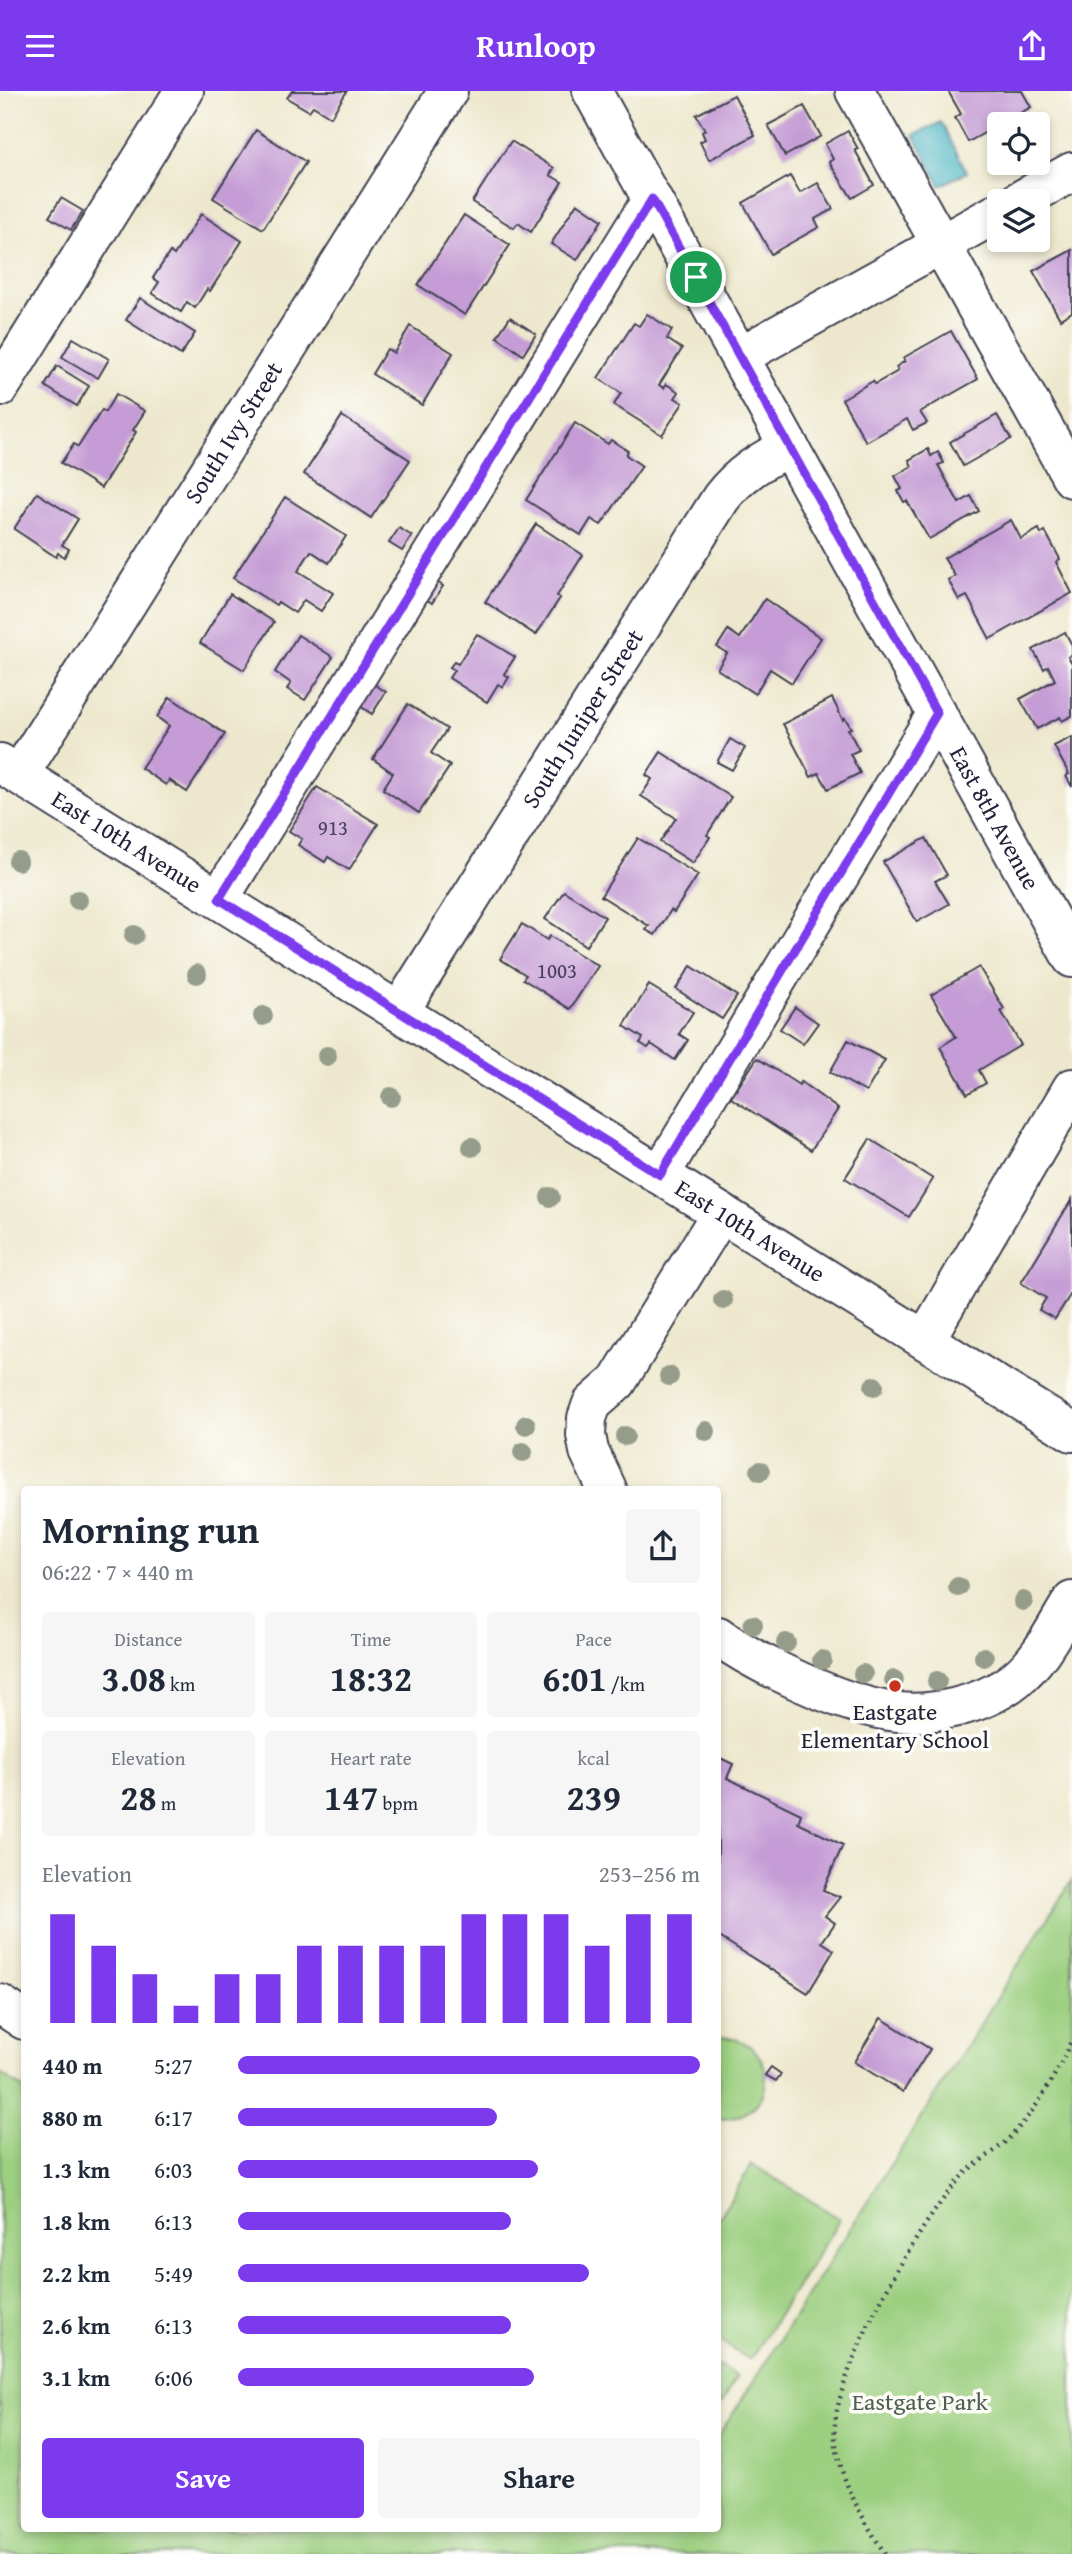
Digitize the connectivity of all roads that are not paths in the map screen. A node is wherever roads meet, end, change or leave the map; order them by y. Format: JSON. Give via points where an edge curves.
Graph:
{"nodes":[{"id":1,"x":184,"y":91,"type":"edge"},
{"id":2,"x":448,"y":91,"type":"edge"},
{"id":3,"x":592,"y":91,"type":"edge"},
{"id":4,"x":855,"y":91,"type":"edge"},
{"id":5,"x":1072,"y":172,"type":"edge"},
{"id":6,"x":1041,"y":189,"type":"edge"},
{"id":7,"x":652,"y":199,"type":"junction"},
{"id":8,"x":987,"y":219,"type":"edge"},
{"id":9,"x":940,"y":245,"type":"junction"},
{"id":10,"x":740,"y":356,"type":"junction"},
{"id":11,"x":0,"y":387,"type":"edge"},
{"id":12,"x":789,"y":446,"type":"junction"},
{"id":13,"x":1072,"y":478,"type":"edge"},
{"id":14,"x":937,"y":713,"type":"junction"},
{"id":15,"x":10,"y":769,"type":"edge"},
{"id":16,"x":219,"y":899,"type":"junction"},
{"id":17,"x":1072,"y":958,"type":"edge"},
{"id":18,"x":399,"y":1012,"type":"junction"},
{"id":19,"x":1072,"y":1089,"type":"edge"},
{"id":20,"x":660,"y":1175,"type":"junction"},
{"id":21,"x":721,"y":1213,"type":"junction"},
{"id":22,"x":925,"y":1341,"type":"junction"},
{"id":23,"x":1072,"y":1433,"type":"edge"},
{"id":24,"x":606,"y":1486,"type":"edge"},
{"id":25,"x":1072,"y":1601,"type":"edge"},
{"id":26,"x":721,"y":1638,"type":"edge"},
{"id":27,"x":0,"y":2004,"type":"edge"},
{"id":28,"x":21,"y":2018,"type":"edge"}],
"edges":[{"from":1,"to":11,"type":"street"},
{"from":2,"to":15,"type":"street","name":"South Ivy Street"},
{"from":3,"to":7,"type":"street","name":"East 8th Avenue"},
{"from":4,"to":9,"type":"street"},
{"from":5,"to":6,"type":"street"},
{"from":7,"to":10,"type":"street","name":"East 8th Avenue"},
{"from":7,"to":16,"type":"street"},
{"from":8,"to":9,"type":"street"},
{"from":9,"to":10,"type":"street"},
{"from":9,"to":13,"type":"street"},
{"from":10,"to":12,"type":"street","name":"East 8th Avenue"},
{"from":12,"to":14,"type":"street","name":"East 8th Avenue"},
{"from":12,"to":18,"type":"street","name":"South Juniper Street","via":[[751,467],[721,498]]},
{"from":14,"to":17,"type":"street","name":"East 8th Avenue"},
{"from":14,"to":20,"type":"street"},
{"from":15,"to":16,"type":"street","name":"East 10th Avenue"},
{"from":16,"to":18,"type":"street","name":"East 10th Avenue"},
{"from":18,"to":20,"type":"street","name":"East 10th Avenue"},
{"from":19,"to":22,"type":"street"},
{"from":20,"to":21,"type":"street","name":"East 10th Avenue"},
{"from":21,"to":22,"type":"street","name":"East 10th Avenue"},
{"from":21,"to":24,"type":"street","via":[[617,1382],[592,1404],[586,1418],[589,1451]]},
{"from":22,"to":23,"type":"street","name":"East 10th Avenue"},
{"from":25,"to":26,"type":"street","via":[[1033,1663],[1014,1681],[969,1703],[916,1713],[889,1711],[845,1698],[768,1667]]},
{"from":27,"to":28,"type":"street"}]}
